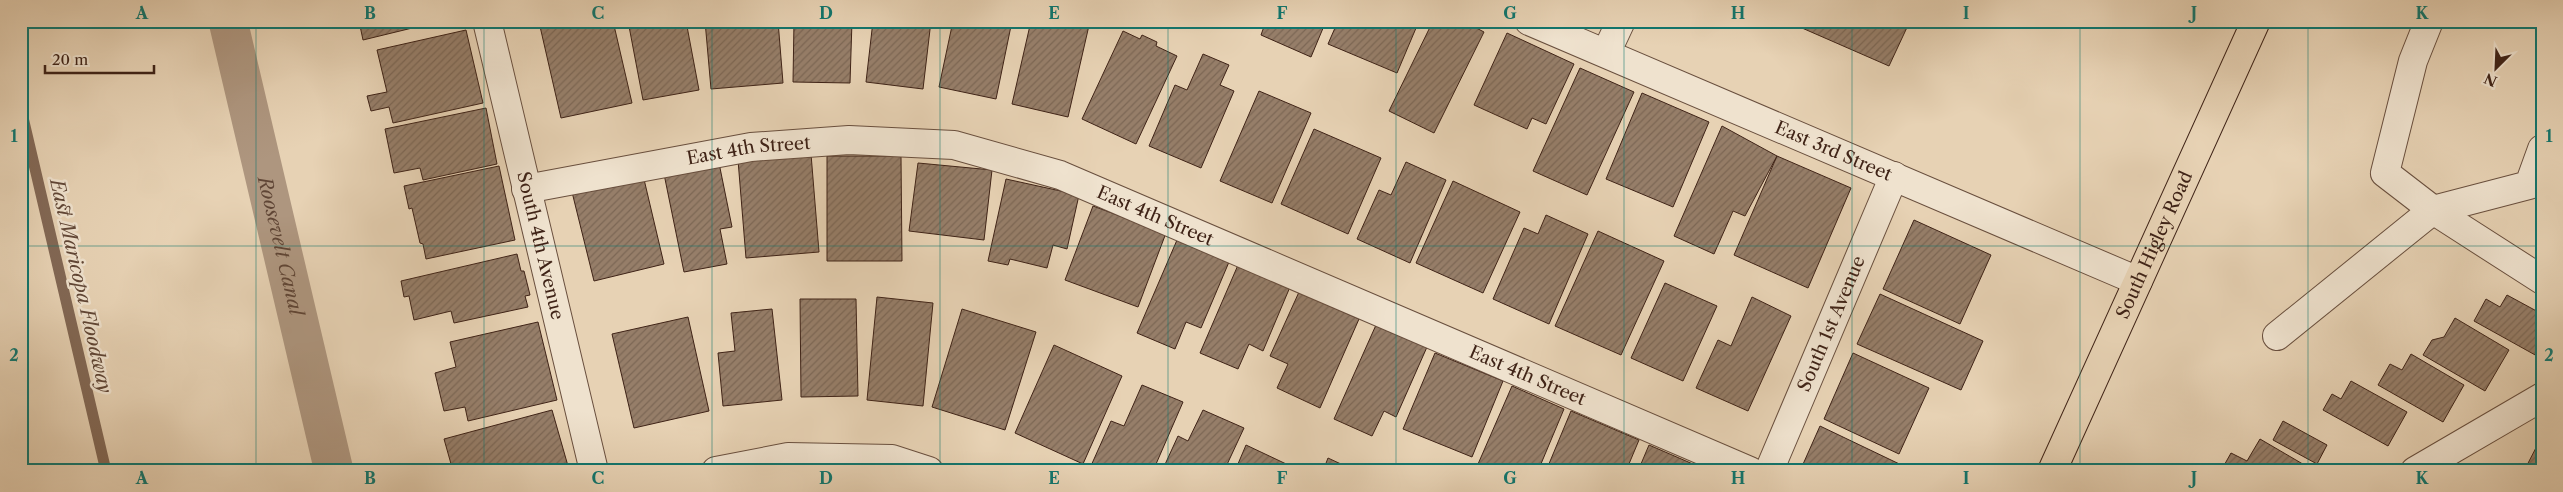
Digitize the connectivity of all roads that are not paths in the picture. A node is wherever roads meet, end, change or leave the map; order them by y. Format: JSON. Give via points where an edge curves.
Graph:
{"nodes":[{"id":1,"x":487,"y":21,"type":"edge"},
{"id":2,"x":1529,"y":21,"type":"edge"},
{"id":3,"x":1621,"y":21,"type":"edge"},
{"id":4,"x":2256,"y":21,"type":"edge"},
{"id":5,"x":2429,"y":21,"type":"edge"},
{"id":6,"x":1606,"y":53,"type":"junction"},
{"id":7,"x":2542,"y":149,"type":"edge"},
{"id":8,"x":1894,"y":176,"type":"junction"},
{"id":9,"x":2535,"y":180,"type":"edge"},
{"id":10,"x":526,"y":189,"type":"junction"},
{"id":11,"x":2433,"y":210,"type":"junction"},
{"id":12,"x":2542,"y":280,"type":"edge"},
{"id":13,"x":2138,"y":281,"type":"junction"},
{"id":14,"x":2277,"y":336,"type":"dead end"},
{"id":15,"x":2542,"y":397,"type":"edge"},
{"id":16,"x":594,"y":471,"type":"edge"},
{"id":17,"x":716,"y":471,"type":"edge"},
{"id":18,"x":929,"y":471,"type":"edge"},
{"id":19,"x":1750,"y":471,"type":"edge"},
{"id":20,"x":1769,"y":471,"type":"edge"},
{"id":21,"x":2052,"y":471,"type":"edge"},
{"id":22,"x":2415,"y":471,"type":"edge"}],
"edges":[{"from":1,"to":10,"type":"lane","name":"South 4th Avenue"},
{"from":2,"to":6,"type":"lane","name":"East 3rd Street"},
{"from":3,"to":6,"type":"lane"},
{"from":4,"to":13,"type":"main road","name":"South Higley Road"},
{"from":5,"to":11,"type":"lane","via":[[2412,61],[2385,173]]},
{"from":6,"to":8,"type":"lane","name":"East 3rd Street"},
{"from":7,"to":9,"type":"lane"},
{"from":8,"to":13,"type":"lane","name":"East 3rd Street"},
{"from":8,"to":20,"type":"lane","name":"South 1st Avenue"},
{"from":9,"to":11,"type":"lane"},
{"from":10,"to":16,"type":"lane","name":"South 4th Avenue"},
{"from":10,"to":19,"type":"lane","name":"East 4th Street","via":[[751,147],[849,140],[954,145],[1060,175]]},
{"from":11,"to":12,"type":"lane"},
{"from":11,"to":14,"type":"lane"},
{"from":13,"to":21,"type":"main road","name":"South Higley Road"},
{"from":15,"to":22,"type":"lane"},
{"from":17,"to":18,"type":"lane","via":[[788,457],[892,459]]}]}
